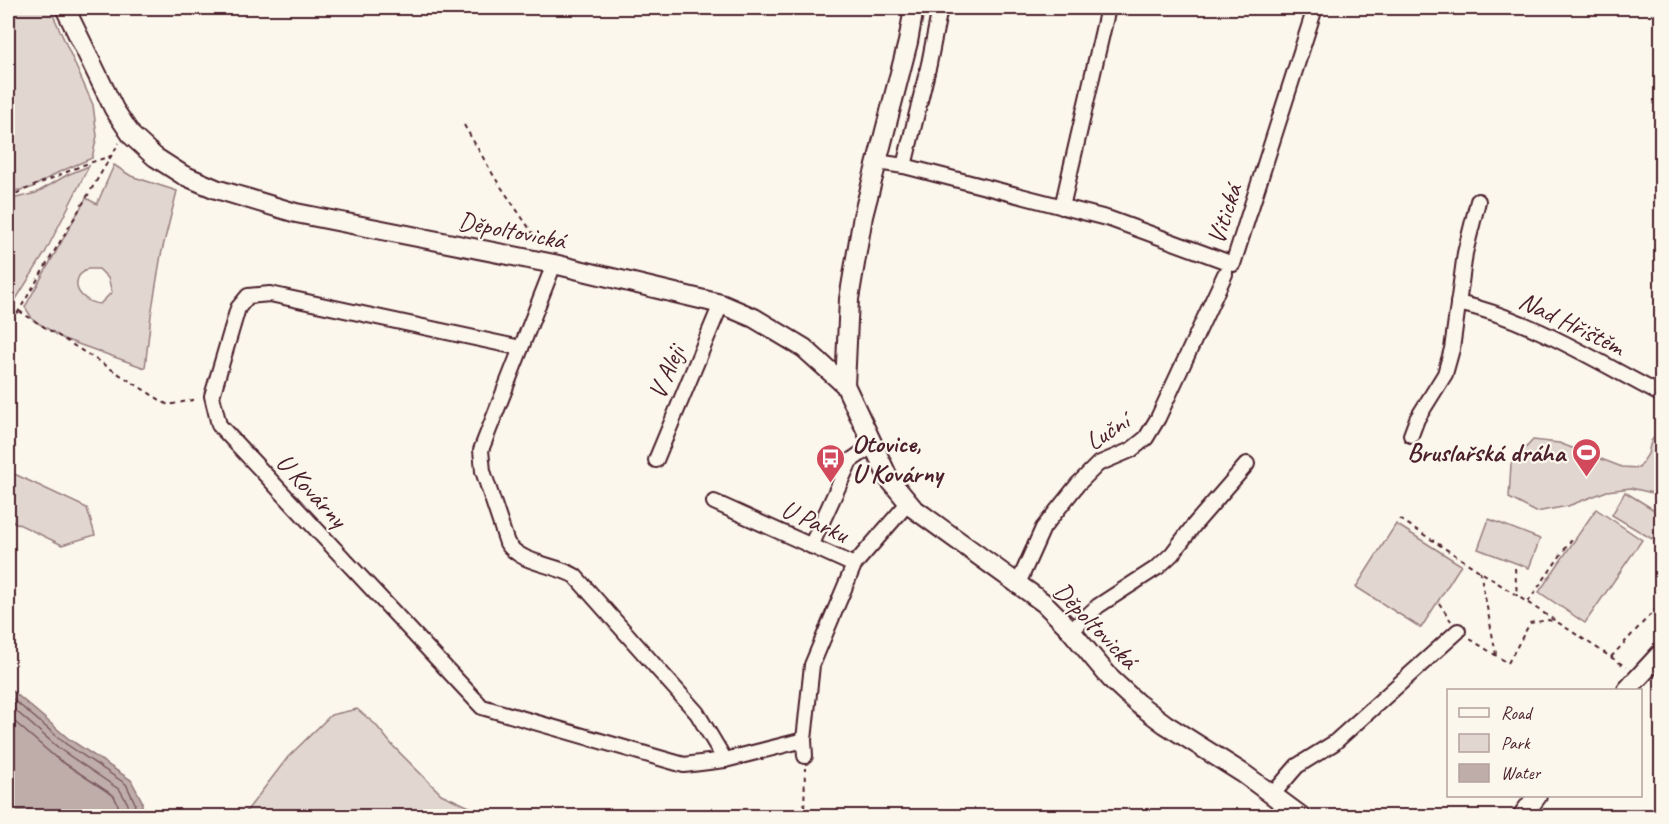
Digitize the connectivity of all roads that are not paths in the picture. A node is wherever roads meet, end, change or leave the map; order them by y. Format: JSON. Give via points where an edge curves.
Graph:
{"nodes":[{"id":1,"x":65,"y":8,"type":"edge"},
{"id":2,"x":914,"y":8,"type":"edge"},
{"id":3,"x":940,"y":8,"type":"edge"},
{"id":4,"x":1108,"y":8,"type":"edge"},
{"id":5,"x":1316,"y":8,"type":"edge"},
{"id":6,"x":877,"y":162,"type":"junction"},
{"id":7,"x":904,"y":166,"type":"junction"},
{"id":8,"x":1478,"y":201,"type":"dead end"},
{"id":9,"x":1062,"y":207,"type":"junction"},
{"id":10,"x":554,"y":264,"type":"junction"},
{"id":11,"x":1225,"y":274,"type":"dead end"},
{"id":12,"x":1458,"y":303,"type":"junction"},
{"id":13,"x":721,"y":304,"type":"junction"},
{"id":14,"x":521,"y":348,"type":"junction"},
{"id":15,"x":845,"y":385,"type":"junction"},
{"id":16,"x":1662,"y":395,"type":"edge"},
{"id":17,"x":1411,"y":435,"type":"dead end"},
{"id":18,"x":872,"y":446,"type":"junction"},
{"id":19,"x":656,"y":460,"type":"dead end"},
{"id":20,"x":1247,"y":464,"type":"dead end"},
{"id":21,"x":714,"y":501,"type":"dead end"},
{"id":22,"x":908,"y":503,"type":"junction"},
{"id":23,"x":811,"y":546,"type":"junction"},
{"id":24,"x":854,"y":565,"type":"junction"},
{"id":25,"x":1017,"y":586,"type":"junction"},
{"id":26,"x":1071,"y":631,"type":"junction"},
{"id":27,"x":1458,"y":631,"type":"road end"},
{"id":28,"x":1662,"y":652,"type":"edge"},
{"id":29,"x":1628,"y":689,"type":"edge"},
{"id":30,"x":804,"y":740,"type":"junction"},
{"id":31,"x":805,"y":756,"type":"road end"},
{"id":32,"x":725,"y":760,"type":"junction"},
{"id":33,"x":1272,"y":795,"type":"junction"},
{"id":34,"x":1536,"y":797,"type":"edge"},
{"id":35,"x":1301,"y":816,"type":"edge"},
{"id":36,"x":1522,"y":816,"type":"edge"}],
"edges":[{"from":1,"to":10,"type":"street","name":"Děpoltovická","via":[[127,129],[154,156],[183,175],[296,213]]},
{"from":2,"to":6,"type":"street","name":"Děpoltovická"},
{"from":3,"to":7,"type":"street"},
{"from":4,"to":9,"type":"street"},
{"from":5,"to":9,"type":"street","name":"Vitická","via":[[1233,264],[1110,219]]},
{"from":6,"to":7,"type":"street","name":"Vitická"},
{"from":6,"to":15,"type":"street","name":"Děpoltovická","via":[[849,299]]},
{"from":7,"to":9,"type":"street","name":"Vitická"},
{"from":8,"to":12,"type":"street"},
{"from":10,"to":13,"type":"street","name":"Děpoltovická"},
{"from":10,"to":14,"type":"street"},
{"from":11,"to":25,"type":"street","name":"Luční","via":[[1146,438],[1131,450],[1098,464],[1078,484],[1043,528]]},
{"from":12,"to":16,"type":"street","name":"Nad Hřištěm","via":[[1533,328]]},
{"from":12,"to":17,"type":"street","via":[[1445,374]]},
{"from":13,"to":15,"type":"street","name":"Děpoltovická","via":[[754,318],[804,348]]},
{"from":13,"to":19,"type":"street","name":"V Aleji"},
{"from":14,"to":32,"type":"street","via":[[481,450],[483,471],[507,543],[519,556],[575,576],[697,713]]},
{"from":14,"to":32,"type":"street","name":"U Kovárny","via":[[270,294],[248,296],[238,308],[213,396],[219,425],[482,707],[684,765]]},
{"from":15,"to":18,"type":"street","name":"Děpoltovická"},
{"from":18,"to":22,"type":"street","name":"Děpoltovická"},
{"from":18,"to":23,"type":"street","via":[[850,461]]},
{"from":20,"to":26,"type":"street","via":[[1172,554],[1098,606]]},
{"from":21,"to":23,"type":"street","name":"U Parku"},
{"from":22,"to":24,"type":"street","name":"U Parku"},
{"from":22,"to":25,"type":"street","name":"Děpoltovická"},
{"from":23,"to":24,"type":"street","name":"U Parku"},
{"from":24,"to":30,"type":"street","via":[[812,665]]},
{"from":25,"to":26,"type":"street","name":"Děpoltovická","via":[[1044,603]]},
{"from":26,"to":33,"type":"street","name":"Děpoltovická","via":[[1137,703]]},
{"from":27,"to":33,"type":"street","via":[[1334,743],[1297,766]]},
{"from":28,"to":29,"type":"street"},
{"from":30,"to":31,"type":"street"},
{"from":30,"to":32,"type":"street","name":"U Kovárny"},
{"from":33,"to":35,"type":"street","name":"Děpoltovická"},
{"from":34,"to":36,"type":"street"}]}
